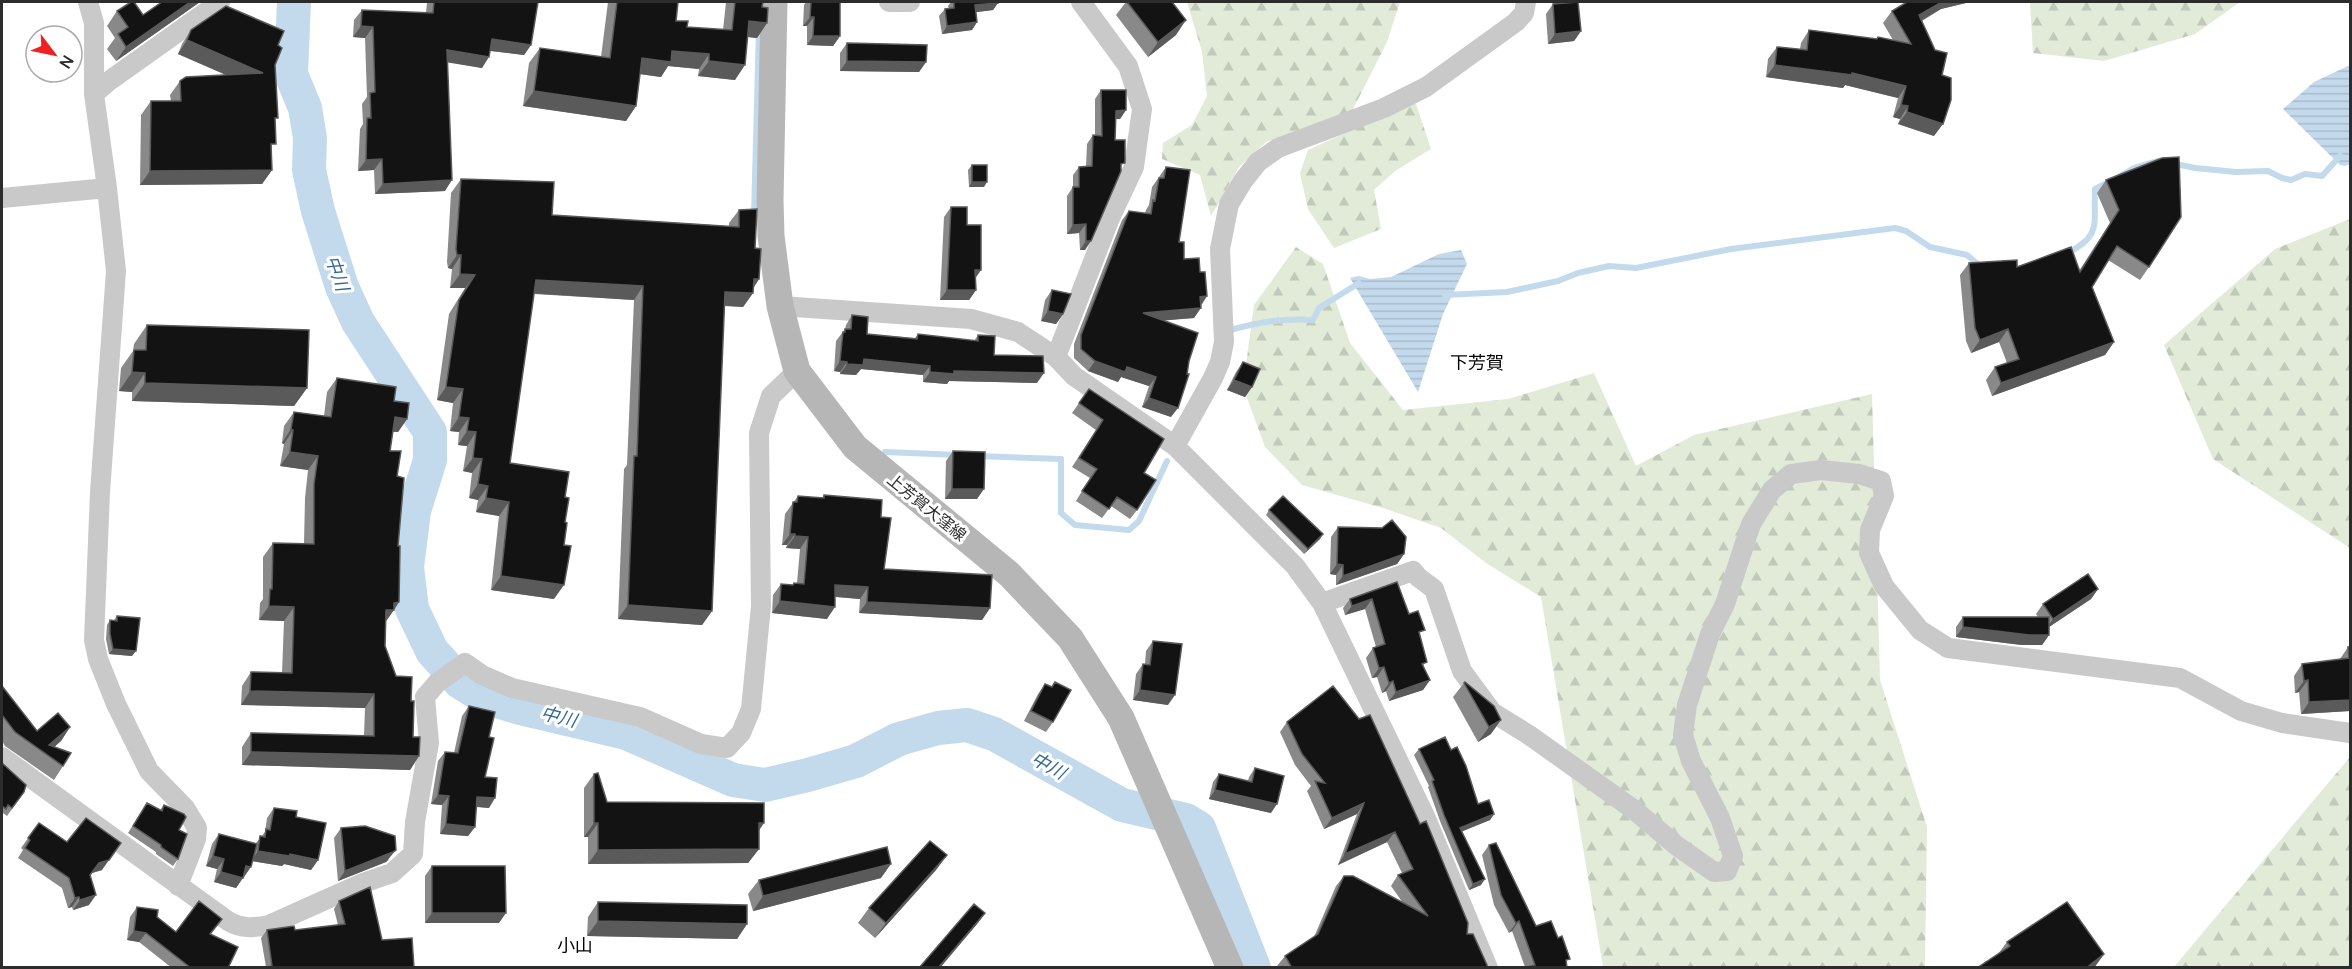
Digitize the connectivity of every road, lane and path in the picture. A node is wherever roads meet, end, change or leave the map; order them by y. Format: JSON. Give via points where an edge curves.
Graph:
{"nodes":[{"id":1,"x":88,"y":2,"type":"edge"},
{"id":2,"x":220,"y":2,"type":"edge"},
{"id":3,"x":774,"y":2,"type":"edge"},
{"id":4,"x":889,"y":2,"type":"edge"},
{"id":5,"x":910,"y":2,"type":"edge"},
{"id":6,"x":1081,"y":2,"type":"edge"},
{"id":7,"x":1526,"y":2,"type":"edge"},
{"id":8,"x":94,"y":94,"type":"junction"},
{"id":9,"x":107,"y":188,"type":"junction"},
{"id":10,"x":2,"y":198,"type":"edge"},
{"id":11,"x":780,"y":306,"type":"junction"},
{"id":12,"x":1056,"y":357,"type":"junction"},
{"id":13,"x":797,"y":371,"type":"junction"},
{"id":14,"x":1175,"y":446,"type":"junction"},
{"id":15,"x":1322,"y":603,"type":"junction"},
{"id":16,"x":2350,"y":733,"type":"edge"},
{"id":17,"x":2,"y":757,"type":"edge"},
{"id":18,"x":178,"y":886,"type":"junction"},
{"id":19,"x":1230,"y":968,"type":"edge"},
{"id":20,"x":1488,"y":968,"type":"edge"}],
"edges":[{"from":1,"to":8,"type":"street","via":[[94,23]]},
{"from":2,"to":8,"type":"street"},
{"from":3,"to":11,"type":"main road","name":"上芳賀大窪線","via":[[770,200]]},
{"from":4,"to":5,"type":"street"},
{"from":6,"to":12,"type":"street","via":[[1128,66],[1142,109],[1134,167]]},
{"from":7,"to":14,"type":"street","via":[[1524,13],[1516,22],[1426,87],[1384,108],[1278,148],[1258,162],[1229,204],[1220,249],[1224,342],[1220,362]]},
{"from":8,"to":9,"type":"street"},
{"from":9,"to":10,"type":"street"},
{"from":9,"to":18,"type":"street","via":[[116,271],[94,640],[112,695],[142,760],[185,808],[197,828]]},
{"from":11,"to":12,"type":"street","via":[[971,319],[1018,332]]},
{"from":11,"to":13,"type":"main road","name":"上芳賀大窪線"},
{"from":12,"to":14,"type":"street","via":[[1074,376]]},
{"from":13,"to":18,"type":"street","via":[[771,396],[759,433],[761,606],[751,709],[741,733],[726,748],[701,744],[640,717],[512,688],[465,663],[425,697],[429,743],[414,822],[413,854],[392,873],[254,928],[228,921]]},
{"from":13,"to":19,"type":"main road","name":"上芳賀大窪線","via":[[855,447],[1009,574],[1070,638],[1120,718]]},
{"from":14,"to":15,"type":"street","via":[[1295,566]]},
{"from":15,"to":16,"type":"street","via":[[1413,571],[1432,586],[1462,671],[1492,712],[1633,808],[1714,872],[1727,871],[1733,856],[1683,735],[1687,705],[1751,524],[1772,490],[1791,474],[1821,470],[1881,481],[1884,496],[1870,530],[1869,553],[1884,586],[1920,630],[1948,648],[2180,678],[2241,711],[2282,723]]},
{"from":15,"to":20,"type":"street","via":[[1425,816]]},
{"from":17,"to":18,"type":"street"}]}
